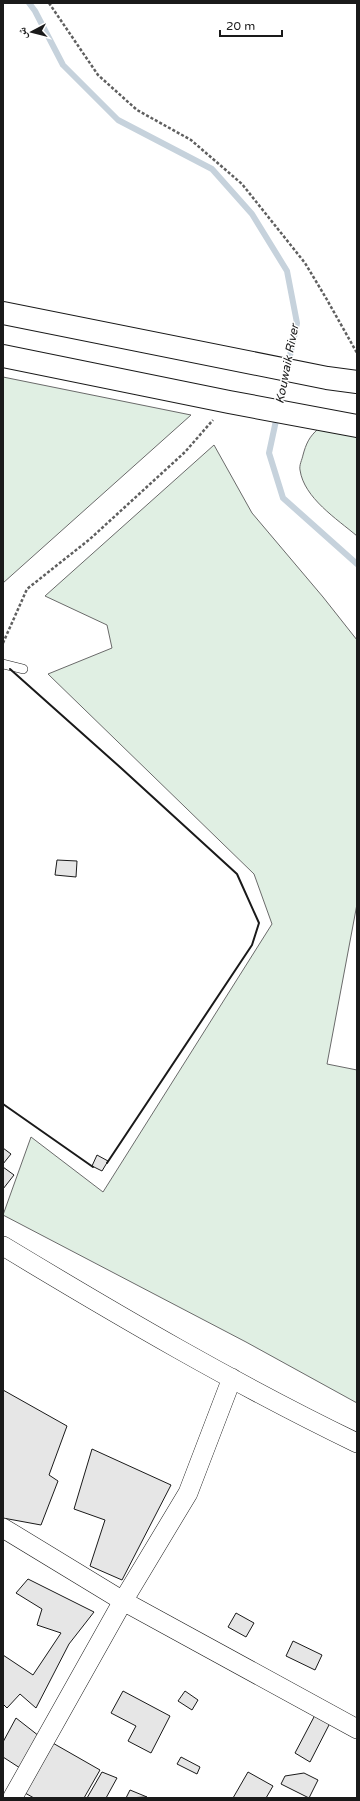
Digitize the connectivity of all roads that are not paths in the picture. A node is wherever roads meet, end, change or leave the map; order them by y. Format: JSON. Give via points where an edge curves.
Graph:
{"nodes":[{"id":1,"x":3,"y":313,"type":"edge"},
{"id":2,"x":3,"y":356,"type":"edge"},
{"id":3,"x":357,"y":382,"type":"edge"},
{"id":4,"x":357,"y":426,"type":"edge"},
{"id":5,"x":3,"y":664,"type":"edge"},
{"id":6,"x":23,"y":669,"type":"dead end"},
{"id":7,"x":3,"y":1246,"type":"edge"},
{"id":8,"x":232,"y":1378,"type":"junction"},
{"id":9,"x":357,"y":1443,"type":"edge"},
{"id":10,"x":3,"y":1528,"type":"edge"},
{"id":11,"x":123,"y":1601,"type":"junction"},
{"id":12,"x":357,"y":1729,"type":"edge"},
{"id":13,"x":13,"y":1798,"type":"edge"}],
"edges":[{"from":1,"to":3,"type":"main road"},
{"from":2,"to":4,"type":"main road"},
{"from":5,"to":6,"type":"lane"},
{"from":7,"to":8,"type":"street","via":[[110,1311]]},
{"from":8,"to":9,"type":"street"},
{"from":8,"to":11,"type":"street","via":[[188,1493]]},
{"from":10,"to":11,"type":"street"},
{"from":11,"to":12,"type":"street"},
{"from":11,"to":13,"type":"street"}]}
